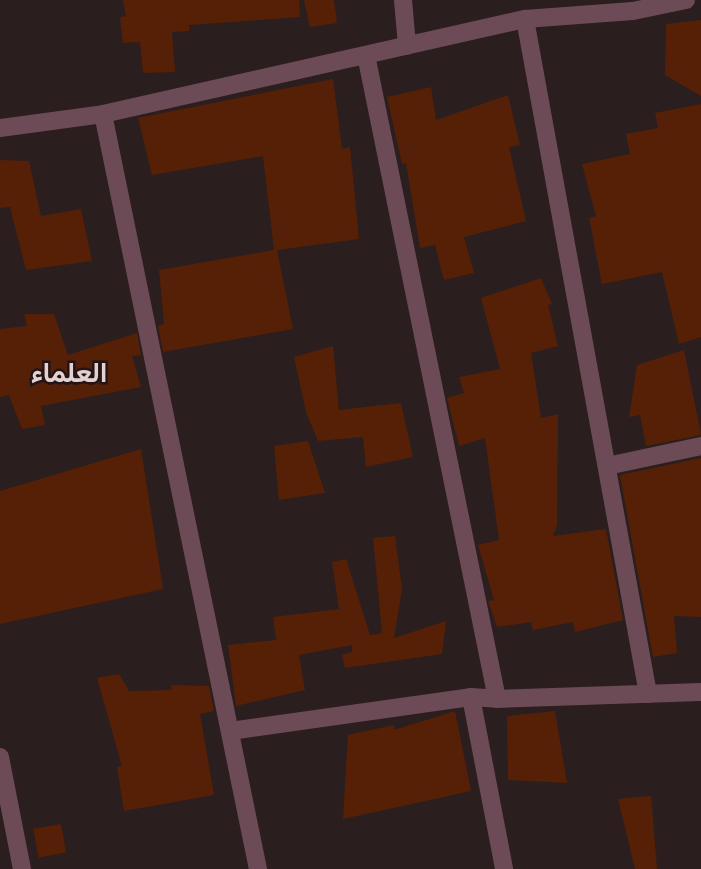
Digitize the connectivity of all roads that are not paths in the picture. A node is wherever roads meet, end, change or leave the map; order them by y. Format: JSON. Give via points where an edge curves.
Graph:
{"nodes":[{"id":1,"x":403,"y":0,"type":"edge"},
{"id":2,"x":686,"y":0,"type":"edge"},
{"id":3,"x":633,"y":5,"type":"edge"},
{"id":4,"x":525,"y":19,"type":"junction"},
{"id":5,"x":407,"y":46,"type":"junction"},
{"id":6,"x":366,"y":55,"type":"junction"},
{"id":7,"x":103,"y":114,"type":"junction"},
{"id":8,"x":0,"y":128,"type":"edge"},
{"id":9,"x":701,"y":446,"type":"edge"},
{"id":10,"x":607,"y":466,"type":"junction"},
{"id":11,"x":701,"y":692,"type":"edge"},
{"id":12,"x":648,"y":694,"type":"junction"},
{"id":13,"x":471,"y":697,"type":"junction"},
{"id":14,"x":497,"y":699,"type":"junction"},
{"id":15,"x":230,"y":730,"type":"junction"},
{"id":16,"x":0,"y":756,"type":"edge"},
{"id":17,"x":22,"y":869,"type":"edge"},
{"id":18,"x":258,"y":869,"type":"edge"},
{"id":19,"x":504,"y":869,"type":"edge"}],
"edges":[{"from":1,"to":5,"type":"street"},
{"from":2,"to":3,"type":"street"},
{"from":3,"to":4,"type":"street"},
{"from":4,"to":5,"type":"street"},
{"from":4,"to":10,"type":"street"},
{"from":5,"to":6,"type":"street"},
{"from":6,"to":7,"type":"street"},
{"from":6,"to":14,"type":"street"},
{"from":7,"to":8,"type":"street"},
{"from":7,"to":15,"type":"street"},
{"from":9,"to":10,"type":"street"},
{"from":10,"to":12,"type":"street"},
{"from":11,"to":12,"type":"street"},
{"from":12,"to":14,"type":"street"},
{"from":13,"to":14,"type":"street"},
{"from":13,"to":15,"type":"street"},
{"from":13,"to":19,"type":"street"},
{"from":15,"to":18,"type":"street"},
{"from":16,"to":17,"type":"street"}]}
